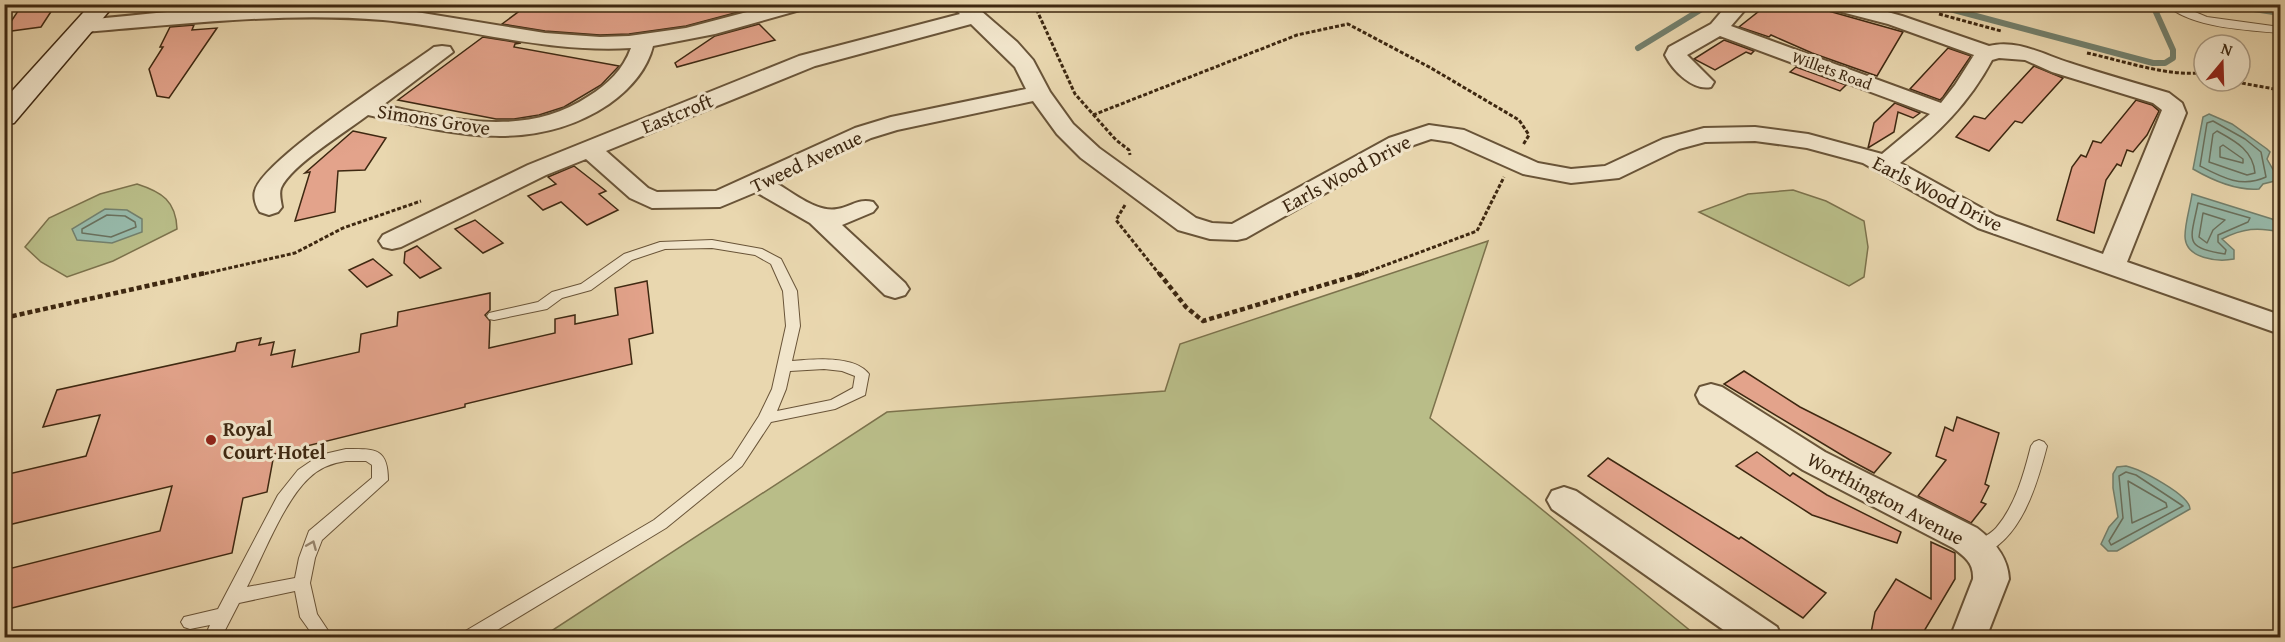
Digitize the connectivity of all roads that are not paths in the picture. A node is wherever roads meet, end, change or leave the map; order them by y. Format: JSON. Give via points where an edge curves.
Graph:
{"nodes":[{"id":1,"x":104,"y":4,"type":"edge"},
{"id":2,"x":470,"y":4,"type":"edge"},
{"id":3,"x":1740,"y":4,"type":"edge"},
{"id":4,"x":1833,"y":4,"type":"edge"},
{"id":5,"x":2169,"y":4,"type":"edge"},
{"id":6,"x":795,"y":5,"type":"edge"},
{"id":7,"x":270,"y":8,"type":"edge"},
{"id":8,"x":967,"y":11,"type":"edge"},
{"id":9,"x":445,"y":22,"type":"junction"},
{"id":10,"x":84,"y":26,"type":"junction"},
{"id":11,"x":1718,"y":28,"type":"junction"},
{"id":12,"x":2280,"y":30,"type":"edge"},
{"id":13,"x":643,"y":42,"type":"junction"},
{"id":14,"x":442,"y":52,"type":"dead end"},
{"id":15,"x":1988,"y":53,"type":"junction"},
{"id":16,"x":1703,"y":82,"type":"dead end"},
{"id":17,"x":1039,"y":93,"type":"junction"},
{"id":18,"x":8,"y":108,"type":"edge"},
{"id":19,"x":366,"y":108,"type":"junction"},
{"id":20,"x":1946,"y":112,"type":"junction"},
{"id":21,"x":589,"y":149,"type":"junction"},
{"id":22,"x":1885,"y":163,"type":"junction"},
{"id":23,"x":758,"y":183,"type":"junction"},
{"id":24,"x":269,"y":207,"type":"dead end"},
{"id":25,"x":864,"y":207,"type":"dead end"},
{"id":26,"x":819,"y":217,"type":"junction"},
{"id":27,"x":392,"y":241,"type":"dead end"},
{"id":28,"x":2112,"y":265,"type":"junction"},
{"id":29,"x":895,"y":289,"type":"dead end"},
{"id":30,"x":494,"y":316,"type":"dead end"},
{"id":31,"x":2280,"y":325,"type":"edge"},
{"id":32,"x":783,"y":367,"type":"junction"},
{"id":33,"x":1711,"y":395,"type":"dead end"},
{"id":34,"x":766,"y":418,"type":"junction"},
{"id":35,"x":2039,"y":446,"type":"dead end"},
{"id":36,"x":1564,"y":500,"type":"dead end"},
{"id":37,"x":1979,"y":549,"type":"junction"},
{"id":38,"x":302,"y":583,"type":"junction"},
{"id":39,"x":234,"y":597,"type":"junction"},
{"id":40,"x":224,"y":615,"type":"junction"},
{"id":41,"x":190,"y":622,"type":"dead end"},
{"id":42,"x":212,"y":638,"type":"edge"},
{"id":43,"x":325,"y":638,"type":"edge"},
{"id":44,"x":468,"y":638,"type":"edge"},
{"id":45,"x":1764,"y":638,"type":"edge"},
{"id":46,"x":1968,"y":638,"type":"edge"}],
"edges":[{"from":1,"to":10,"type":"main road"},
{"from":2,"to":9,"type":"street"},
{"from":3,"to":11,"type":"street"},
{"from":4,"to":15,"type":"street","via":[[1895,20]]},
{"from":5,"to":12,"type":"lane","via":[[2178,12],[2201,18]]},
{"from":6,"to":13,"type":"street","via":[[727,26]]},
{"from":7,"to":9,"type":"street"},
{"from":7,"to":10,"type":"street"},
{"from":8,"to":17,"type":"street","name":"Earls Wood Drive","via":[[1025,64]]},
{"from":8,"to":21,"type":"street","name":"Eastcroft","via":[[807,61]]},
{"from":9,"to":13,"type":"street","via":[[567,41]]},
{"from":10,"to":18,"type":"main road"},
{"from":11,"to":16,"type":"street","via":[[1677,52],[1679,61]]},
{"from":11,"to":20,"type":"street","name":"Willets Road"},
{"from":13,"to":19,"type":"street","name":"Simons Grove","via":[[637,63],[626,78],[587,110],[552,124],[522,130],[490,130]]},
{"from":14,"to":19,"type":"street","name":"Simons Grove"},
{"from":15,"to":20,"type":"street"},
{"from":15,"to":28,"type":"street","via":[[2029,54],[2060,68],[2152,94],[2174,108]]},
{"from":17,"to":22,"type":"street","name":"Earls Wood Drive","via":[[1065,129],[1090,153],[1187,224],[1210,231],[1237,232],[1397,143],[1429,132],[1456,135],[1512,162],[1547,173],[1610,173],[1671,144],[1704,135],[1738,133],[1808,141]]},
{"from":17,"to":23,"type":"street","name":"Tweed Avenue","via":[[881,127]]},
{"from":19,"to":24,"type":"street","name":"Simons Grove","via":[[277,174],[267,191]]},
{"from":20,"to":22,"type":"street"},
{"from":21,"to":23,"type":"street","name":"Tweed Avenue","via":[[652,200],[720,199]]},
{"from":21,"to":27,"type":"street","name":"Eastcroft"},
{"from":22,"to":28,"type":"street","name":"Earls Wood Drive","via":[[1987,222]]},
{"from":23,"to":26,"type":"street"},
{"from":25,"to":26,"type":"street","via":[[841,218]]},
{"from":26,"to":29,"type":"street"},
{"from":28,"to":31,"type":"street","name":"Earls Wood Drive"},
{"from":30,"to":32,"type":"lane","via":[[542,306],[557,295],[586,287],[628,257],[664,245],[712,244],[758,252],[776,262],[790,291],[793,326]]},
{"from":32,"to":34,"type":"lane","via":[[779,390]]},
{"from":32,"to":34,"type":"lane","via":[[848,366],[862,374],[860,391],[835,404]]},
{"from":33,"to":37,"type":"street","name":"Worthington Avenue","via":[[1814,461],[1945,526]]},
{"from":34,"to":44,"type":"lane","via":[[737,462],[660,524]]},
{"from":35,"to":37,"type":"lane","via":[[2024,494],[1998,539]]},
{"from":36,"to":45,"type":"street"},
{"from":37,"to":46,"type":"street","name":"Worthington Avenue","via":[[1988,562],[1991,579]]},
{"from":38,"to":39,"type":"lane"},
{"from":38,"to":39,"type":"lane","one_way":true,"via":[[315,536],[380,480],[380,463],[369,455],[325,459],[303,474],[284,499]]},
{"from":38,"to":43,"type":"lane","via":[[309,617]]},
{"from":39,"to":40,"type":"lane"},
{"from":40,"to":41,"type":"lane"},
{"from":40,"to":42,"type":"lane"}]}
